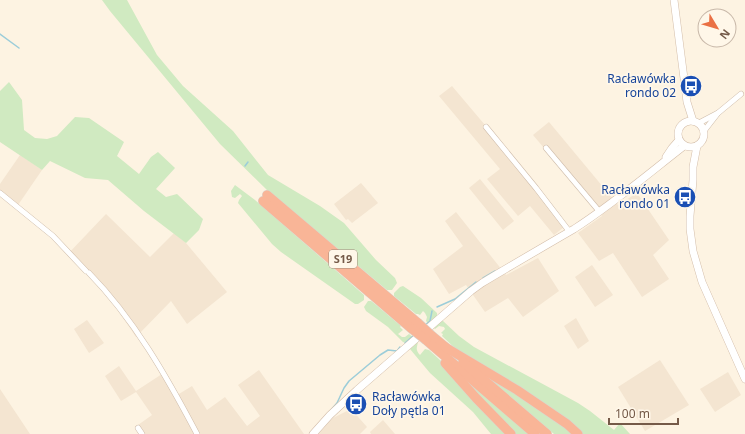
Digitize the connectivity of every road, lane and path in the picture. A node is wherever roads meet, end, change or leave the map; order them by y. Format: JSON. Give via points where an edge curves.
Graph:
{"nodes":[{"id":1,"x":674,"y":0,"type":"edge"},
{"id":2,"x":741,"y":94,"type":"dead end"},
{"id":3,"x":687,"y":102,"type":"junction"},
{"id":4,"x":718,"y":113,"type":"junction"},
{"id":5,"x":685,"y":122,"type":"junction"},
{"id":6,"x":696,"y":122,"type":"junction"},
{"id":7,"x":486,"y":127,"type":"dead end"},
{"id":8,"x":704,"y":131,"type":"junction"},
{"id":9,"x":679,"y":140,"type":"junction"},
{"id":10,"x":697,"y":146,"type":"junction"},
{"id":11,"x":686,"y":147,"type":"junction"},
{"id":12,"x":546,"y":148,"type":"dead end"},
{"id":13,"x":665,"y":159,"type":"junction"},
{"id":14,"x":693,"y":167,"type":"junction"},
{"id":15,"x":0,"y":193,"type":"edge"},
{"id":16,"x":265,"y":198,"type":"dead end"},
{"id":17,"x":599,"y":211,"type":"junction"},
{"id":18,"x":569,"y":231,"type":"junction"},
{"id":19,"x":428,"y":337,"type":"junction"},
{"id":20,"x":445,"y":347,"type":"junction"},
{"id":21,"x":745,"y":379,"type":"edge"},
{"id":22,"x":138,"y":428,"type":"dead end"},
{"id":23,"x":142,"y":434,"type":"edge"},
{"id":24,"x":197,"y":434,"type":"edge"},
{"id":25,"x":313,"y":434,"type":"edge"},
{"id":26,"x":511,"y":434,"type":"edge"},
{"id":27,"x":535,"y":434,"type":"edge"},
{"id":28,"x":547,"y":434,"type":"edge"},
{"id":29,"x":578,"y":434,"type":"edge"}],
"edges":[{"from":1,"to":3,"type":"street"},
{"from":2,"to":4,"type":"street"},
{"from":3,"to":5,"type":"street"},
{"from":3,"to":6,"type":"street"},
{"from":4,"to":6,"type":"street"},
{"from":4,"to":8,"type":"street"},
{"from":5,"to":6,"type":"street"},
{"from":5,"to":9,"type":"street","via":[[677,132]]},
{"from":6,"to":8,"type":"street"},
{"from":7,"to":18,"type":"street"},
{"from":8,"to":10,"type":"street","via":[[704,138]]},
{"from":9,"to":11,"type":"street"},
{"from":9,"to":13,"type":"street"},
{"from":10,"to":11,"type":"street"},
{"from":10,"to":14,"type":"street"},
{"from":11,"to":13,"type":"street"},
{"from":11,"to":14,"type":"street"},
{"from":12,"to":17,"type":"street"},
{"from":13,"to":17,"type":"street"},
{"from":14,"to":21,"type":"street","via":[[690,229],[695,262]]},
{"from":15,"to":24,"type":"street","via":[[53,236],[120,309],[175,393]]},
{"from":16,"to":19,"type":"highway","number":"S19","bridge":true},
{"from":17,"to":18,"type":"street"},
{"from":18,"to":25,"type":"street","via":[[471,291],[357,390]]},
{"from":19,"to":20,"type":"highway","number":"S19"},
{"from":19,"to":26,"type":"highway","via":[[476,398]]},
{"from":19,"to":27,"type":"highway","number":"S19"},
{"from":20,"to":28,"type":"highway","number":"S19"},
{"from":20,"to":29,"type":"highway","via":[[517,390]]},
{"from":22,"to":23,"type":"street"}]}
